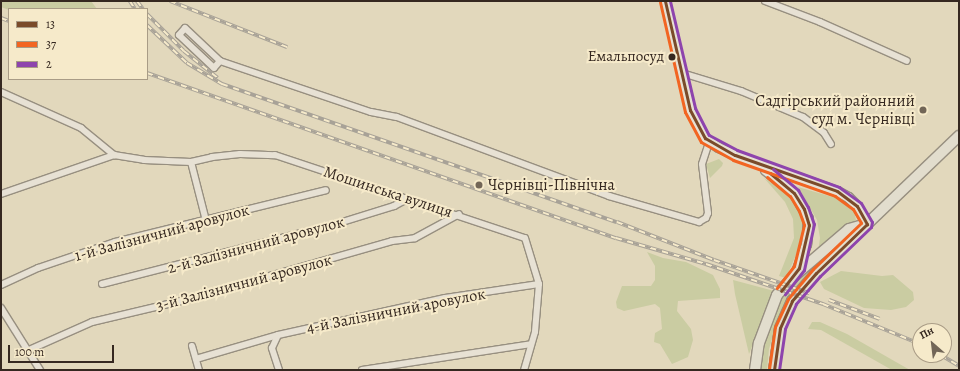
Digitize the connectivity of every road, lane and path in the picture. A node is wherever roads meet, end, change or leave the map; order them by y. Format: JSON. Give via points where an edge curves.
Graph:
{"nodes":[{"id":1,"x":665,"y":1,"type":"edge"},
{"id":2,"x":765,"y":1,"type":"edge"},
{"id":3,"x":220,"y":61,"type":"junction"},
{"id":4,"x":907,"y":61,"type":"dead end"},
{"id":5,"x":682,"y":73,"type":"junction"},
{"id":6,"x":1,"y":92,"type":"edge"},
{"id":7,"x":959,"y":136,"type":"edge"},
{"id":8,"x":709,"y":142,"type":"junction"},
{"id":9,"x":831,"y":144,"type":"dead end"},
{"id":10,"x":114,"y":155,"type":"junction"},
{"id":11,"x":190,"y":162,"type":"junction"},
{"id":12,"x":758,"y":164,"type":"junction"},
{"id":13,"x":326,"y":190,"type":"dead end"},
{"id":14,"x":1,"y":194,"type":"edge"},
{"id":15,"x":407,"y":199,"type":"junction"},
{"id":16,"x":459,"y":214,"type":"junction"},
{"id":17,"x":206,"y":221,"type":"junction"},
{"id":18,"x":867,"y":224,"type":"junction"},
{"id":19,"x":794,"y":276,"type":"junction"},
{"id":20,"x":102,"y":284,"type":"dead end"},
{"id":21,"x":539,"y":284,"type":"junction"},
{"id":22,"x":1,"y":285,"type":"edge"},
{"id":23,"x":1,"y":308,"type":"edge"},
{"id":24,"x":278,"y":335,"type":"junction"},
{"id":25,"x":531,"y":344,"type":"junction"},
{"id":26,"x":192,"y":346,"type":"dead end"},
{"id":27,"x":28,"y":350,"type":"junction"},
{"id":28,"x":196,"y":359,"type":"junction"},
{"id":29,"x":40,"y":370,"type":"edge"},
{"id":30,"x":199,"y":370,"type":"edge"},
{"id":31,"x":279,"y":370,"type":"edge"},
{"id":32,"x":362,"y":370,"type":"edge"},
{"id":33,"x":524,"y":370,"type":"edge"},
{"id":34,"x":755,"y":370,"type":"edge"},
{"id":35,"x":774,"y":370,"type":"edge"}],
"edges":[{"from":1,"to":5,"type":"main road"},
{"from":2,"to":4,"type":"street","via":[[820,22]]},
{"from":3,"to":3,"type":"street","via":[[214,68],[179,35],[185,28]]},
{"from":3,"to":8,"type":"street","via":[[371,112],[398,117],[609,196],[699,222],[706,218],[708,213],[702,164]]},
{"from":5,"to":8,"type":"main road","via":[[694,119]]},
{"from":5,"to":9,"type":"street","via":[[742,91],[803,117],[824,133]]},
{"from":6,"to":10,"type":"street","via":[[81,128]]},
{"from":7,"to":18,"type":"highway"},
{"from":8,"to":12,"type":"main road"},
{"from":10,"to":11,"type":"street","name":"Мошинська вулиця","via":[[144,160]]},
{"from":10,"to":14,"type":"street"},
{"from":11,"to":15,"type":"street","name":"Мошинська вулиця","via":[[240,154],[276,155]]},
{"from":11,"to":17,"type":"street"},
{"from":12,"to":18,"type":"main road","via":[[848,197],[857,206]]},
{"from":12,"to":19,"type":"main road","via":[[794,193],[808,218],[805,248]]},
{"from":13,"to":17,"type":"street","name":"1-й Залізничний аровулок"},
{"from":15,"to":16,"type":"street","name":"Мошинська вулиця"},
{"from":15,"to":20,"type":"street","name":"2-й Залізничний аровулок","via":[[394,206],[339,223]]},
{"from":16,"to":21,"type":"street","name":"Мошинська вулиця","via":[[525,238]]},
{"from":16,"to":27,"type":"street","name":"3-й Залізничний аровулок","via":[[415,238],[392,241],[196,297],[92,322]]},
{"from":17,"to":22,"type":"street","name":"1-й Залізничний аровулок","via":[[115,242],[38,268]]},
{"from":18,"to":19,"type":"highway","via":[[849,229]]},
{"from":18,"to":35,"type":"highway","via":[[816,273],[792,301],[780,328]]},
{"from":19,"to":34,"type":"highway","via":[[777,295],[770,311],[759,343]]},
{"from":21,"to":24,"type":"street","name":"4-й Залізничний аровулок","via":[[431,301]]},
{"from":21,"to":25,"type":"street","name":"Мошинська вулиця","via":[[535,332]]},
{"from":23,"to":27,"type":"street"},
{"from":24,"to":28,"type":"street","name":"4-й Залізничний аровулок"},
{"from":24,"to":31,"type":"street","via":[[272,348]]},
{"from":25,"to":32,"type":"street"},
{"from":25,"to":33,"type":"street","name":"Мошинська вулиця"},
{"from":26,"to":28,"type":"street"},
{"from":27,"to":29,"type":"street"},
{"from":28,"to":30,"type":"street"}]}
